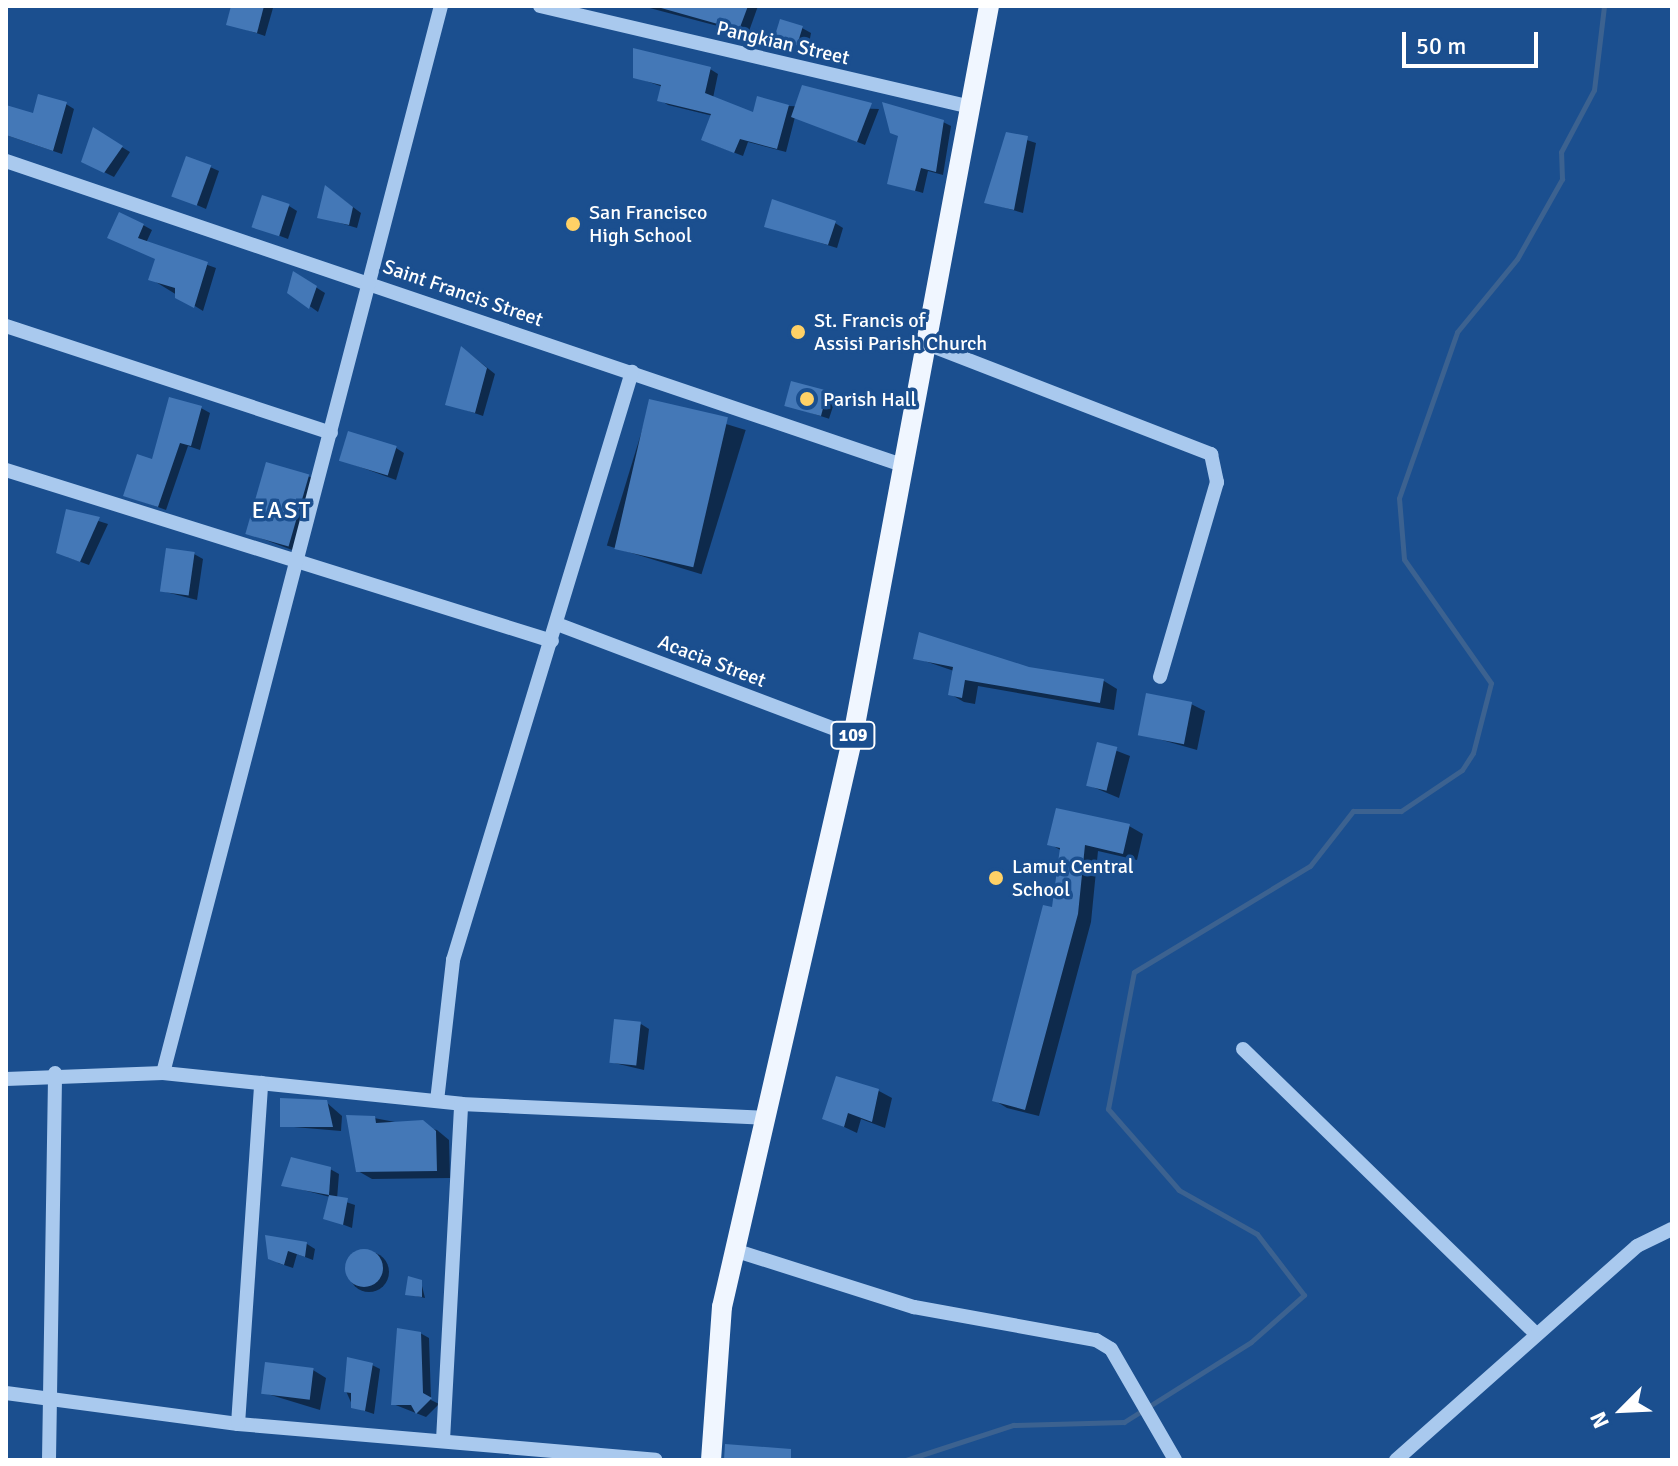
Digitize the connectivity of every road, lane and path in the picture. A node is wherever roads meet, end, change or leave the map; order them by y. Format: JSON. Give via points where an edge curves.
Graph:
{"nodes":[{"id":1,"x":441,"y":6,"type":"edge"},
{"id":2,"x":540,"y":6,"type":"edge"},
{"id":3,"x":989,"y":6,"type":"edge"},
{"id":4,"x":970,"y":107,"type":"junction"},
{"id":5,"x":6,"y":161,"type":"edge"},
{"id":6,"x":372,"y":283,"type":"junction"},
{"id":7,"x":6,"y":326,"type":"edge"},
{"id":8,"x":927,"y":344,"type":"junction"},
{"id":9,"x":632,"y":372,"type":"junction"},
{"id":10,"x":331,"y":433,"type":"junction"},
{"id":11,"x":905,"y":466,"type":"junction"},
{"id":12,"x":6,"y":470,"type":"edge"},
{"id":13,"x":299,"y":564,"type":"junction"},
{"id":14,"x":557,"y":624,"type":"junction"},
{"id":15,"x":552,"y":641,"type":"junction"},
{"id":16,"x":1160,"y":677,"type":"dead end"},
{"id":17,"x":853,"y":736,"type":"junction"},
{"id":18,"x":1243,"y":1049,"type":"dead end"},
{"id":19,"x":55,"y":1073,"type":"junction"},
{"id":20,"x":163,"y":1073,"type":"junction"},
{"id":21,"x":6,"y":1079,"type":"edge"},
{"id":22,"x":261,"y":1083,"type":"junction"},
{"id":23,"x":437,"y":1101,"type":"junction"},
{"id":24,"x":461,"y":1104,"type":"junction"},
{"id":25,"x":768,"y":1118,"type":"junction"},
{"id":26,"x":1672,"y":1229,"type":"edge"},
{"id":27,"x":737,"y":1251,"type":"junction"},
{"id":28,"x":1534,"y":1332,"type":"junction"},
{"id":29,"x":6,"y":1393,"type":"edge"},
{"id":30,"x":47,"y":1395,"type":"junction"},
{"id":31,"x":238,"y":1424,"type":"junction"},
{"id":32,"x":443,"y":1440,"type":"junction"},
{"id":33,"x":49,"y":1460,"type":"edge"},
{"id":34,"x":655,"y":1460,"type":"edge"},
{"id":35,"x":711,"y":1460,"type":"edge"},
{"id":36,"x":1175,"y":1460,"type":"edge"},
{"id":37,"x":1396,"y":1460,"type":"edge"}],
"edges":[{"from":1,"to":6,"type":"street"},
{"from":2,"to":4,"type":"street","name":"Pangkian Street"},
{"from":3,"to":4,"type":"main road","number":"109"},
{"from":4,"to":8,"type":"main road","number":"109"},
{"from":5,"to":6,"type":"street","name":"Saint Francis Street"},
{"from":6,"to":9,"type":"street","name":"Saint Francis Street"},
{"from":6,"to":10,"type":"street"},
{"from":7,"to":10,"type":"street"},
{"from":8,"to":11,"type":"main road","number":"109"},
{"from":8,"to":16,"type":"street","via":[[1211,454],[1217,482]]},
{"from":9,"to":11,"type":"street","name":"Saint Francis Street"},
{"from":9,"to":14,"type":"street"},
{"from":10,"to":13,"type":"street"},
{"from":11,"to":17,"type":"main road","number":"109"},
{"from":12,"to":13,"type":"street"},
{"from":13,"to":15,"type":"street"},
{"from":13,"to":20,"type":"street"},
{"from":14,"to":15,"type":"street"},
{"from":14,"to":17,"type":"street","name":"Acacia Street"},
{"from":15,"to":23,"type":"street","via":[[453,960]]},
{"from":17,"to":25,"type":"main road","number":"109"},
{"from":18,"to":28,"type":"street"},
{"from":19,"to":20,"type":"street"},
{"from":19,"to":21,"type":"street"},
{"from":19,"to":30,"type":"street"},
{"from":20,"to":22,"type":"street"},
{"from":22,"to":23,"type":"street"},
{"from":22,"to":31,"type":"street"},
{"from":23,"to":24,"type":"street"},
{"from":24,"to":25,"type":"street"},
{"from":24,"to":32,"type":"street"},
{"from":25,"to":27,"type":"main road","number":"109"},
{"from":26,"to":28,"type":"street","via":[[1637,1246]]},
{"from":27,"to":35,"type":"main road","number":"109","via":[[722,1307]]},
{"from":27,"to":36,"type":"street","via":[[914,1307],[1096,1340],[1111,1349]]},
{"from":28,"to":37,"type":"street"},
{"from":29,"to":30,"type":"street"},
{"from":30,"to":31,"type":"street"},
{"from":30,"to":33,"type":"street"},
{"from":31,"to":32,"type":"street"},
{"from":32,"to":34,"type":"street"}]}
